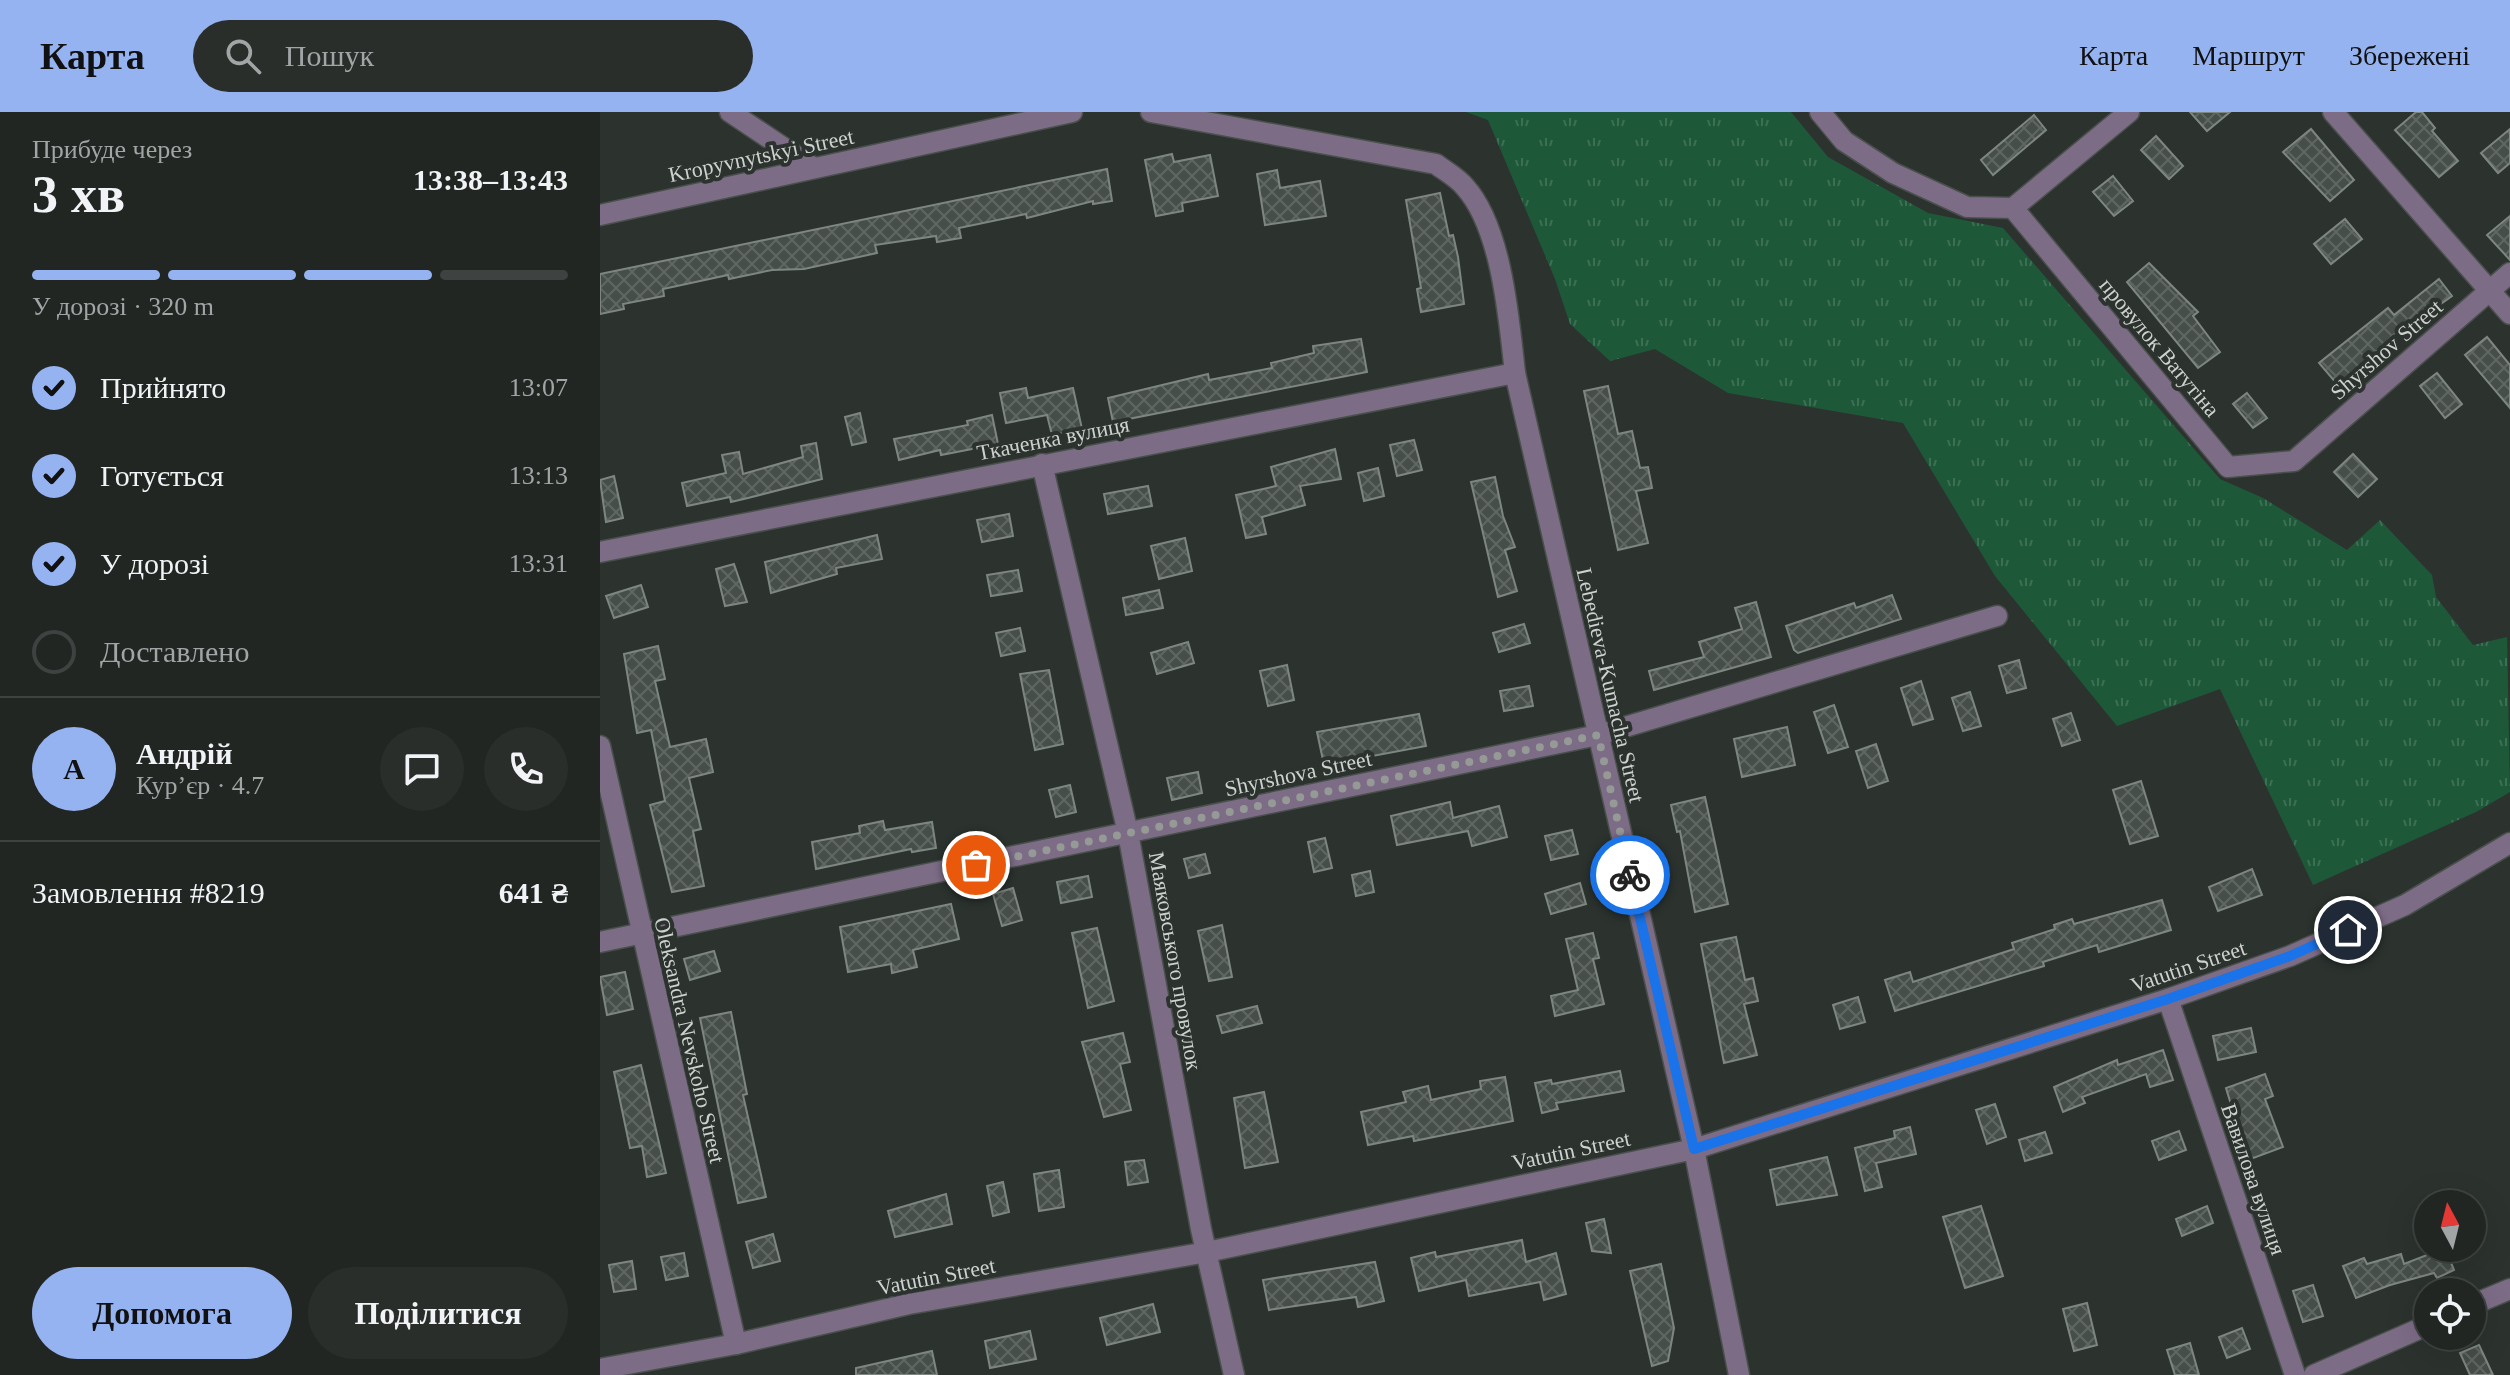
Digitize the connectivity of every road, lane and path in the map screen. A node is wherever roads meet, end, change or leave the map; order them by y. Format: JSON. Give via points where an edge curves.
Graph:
{"nodes":[{"id":1,"x":730,"y":112,"type":"edge"},
{"id":2,"x":1072,"y":112,"type":"edge"},
{"id":3,"x":1151,"y":112,"type":"edge"},
{"id":4,"x":1820,"y":112,"type":"edge"},
{"id":5,"x":2129,"y":112,"type":"edge"},
{"id":6,"x":2333,"y":112,"type":"edge"},
{"id":7,"x":814,"y":168,"type":"junction"},
{"id":8,"x":2013,"y":208,"type":"junction"},
{"id":9,"x":600,"y":215,"type":"edge"},
{"id":10,"x":2510,"y":273,"type":"edge"},
{"id":11,"x":2490,"y":290,"type":"junction"},
{"id":12,"x":2510,"y":314,"type":"edge"},
{"id":13,"x":1515,"y":373,"type":"junction"},
{"id":14,"x":2294,"y":461,"type":"joint"},
{"id":15,"x":1042,"y":464,"type":"junction"},
{"id":16,"x":600,"y":552,"type":"edge"},
{"id":17,"x":1997,"y":616,"type":"dead end"},
{"id":18,"x":1598,"y":735,"type":"junction"},
{"id":19,"x":600,"y":746,"type":"edge"},
{"id":20,"x":1128,"y":833,"type":"junction"},
{"id":21,"x":2510,"y":843,"type":"edge"},
{"id":22,"x":641,"y":936,"type":"junction"},
{"id":23,"x":600,"y":942,"type":"edge"},
{"id":24,"x":2168,"y":999,"type":"junction"},
{"id":25,"x":1694,"y":1149,"type":"junction"},
{"id":26,"x":1207,"y":1252,"type":"junction"},
{"id":27,"x":2510,"y":1289,"type":"edge"},
{"id":28,"x":2486,"y":1299,"type":"edge"},
{"id":29,"x":2414,"y":1331,"type":"edge"},
{"id":30,"x":736,"y":1344,"type":"junction"},
{"id":31,"x":611,"y":1370,"type":"edge"},
{"id":32,"x":1234,"y":1375,"type":"edge"},
{"id":33,"x":1739,"y":1375,"type":"edge"},
{"id":34,"x":2295,"y":1375,"type":"edge"},
{"id":35,"x":2314,"y":1375,"type":"edge"}],
"edges":[{"from":1,"to":7,"type":"street"},
{"from":2,"to":7,"type":"street","name":"Kropyvnytskyi Street"},
{"from":3,"to":13,"type":"street","name":"Lebedieva-Kumacha Street","via":[[1436,164],[1465,187],[1482,213],[1506,292]]},
{"from":4,"to":8,"type":"street","via":[[1844,141],[1893,173],[1967,207]]},
{"from":5,"to":8,"type":"street"},
{"from":6,"to":11,"type":"street"},
{"from":7,"to":9,"type":"street","name":"Kropyvnytskyi Street"},
{"from":8,"to":14,"type":"street","name":"провулок Ватутіна","via":[[2228,467]]},
{"from":10,"to":11,"type":"street","name":"Shyrshov Street"},
{"from":11,"to":12,"type":"street"},
{"from":11,"to":14,"type":"street","name":"Shyrshov Street"},
{"from":13,"to":15,"type":"street","name":"Ткаченка вулиця"},
{"from":13,"to":18,"type":"street","name":"Lebedieva-Kumacha Street"},
{"from":15,"to":16,"type":"street","name":"Ткаченка вулиця"},
{"from":15,"to":20,"type":"street","name":"Маяковського провулок"},
{"from":17,"to":18,"type":"street","name":"Shyrshova Street"},
{"from":18,"to":20,"type":"street","name":"Shyrshova Street"},
{"from":18,"to":25,"type":"street","name":"Lebedieva-Kumacha Street"},
{"from":19,"to":22,"type":"street","name":"Oleksandra Nevskoho Street"},
{"from":20,"to":22,"type":"street","name":"Shyrshova Street"},
{"from":20,"to":26,"type":"street","name":"Маяковського провулок"},
{"from":21,"to":24,"type":"street","name":"Vatutin Street","via":[[2405,905],[2290,956]]},
{"from":22,"to":23,"type":"street","name":"Shyrshova Street"},
{"from":22,"to":30,"type":"street","name":"Oleksandra Nevskoho Street"},
{"from":24,"to":25,"type":"street","name":"Vatutin Street"},
{"from":24,"to":34,"type":"street","name":"Вавилова вулиця"},
{"from":25,"to":26,"type":"street","name":"Vatutin Street"},
{"from":25,"to":33,"type":"street","name":"Lebedieva-Kumacha Street"},
{"from":26,"to":30,"type":"street","name":"Vatutin Street","via":[[909,1304]]},
{"from":26,"to":32,"type":"street","name":"Маяковського провулок"},
{"from":27,"to":28,"type":"street"},
{"from":29,"to":35,"type":"street"},
{"from":30,"to":31,"type":"street","name":"Vatutin Street"}]}
